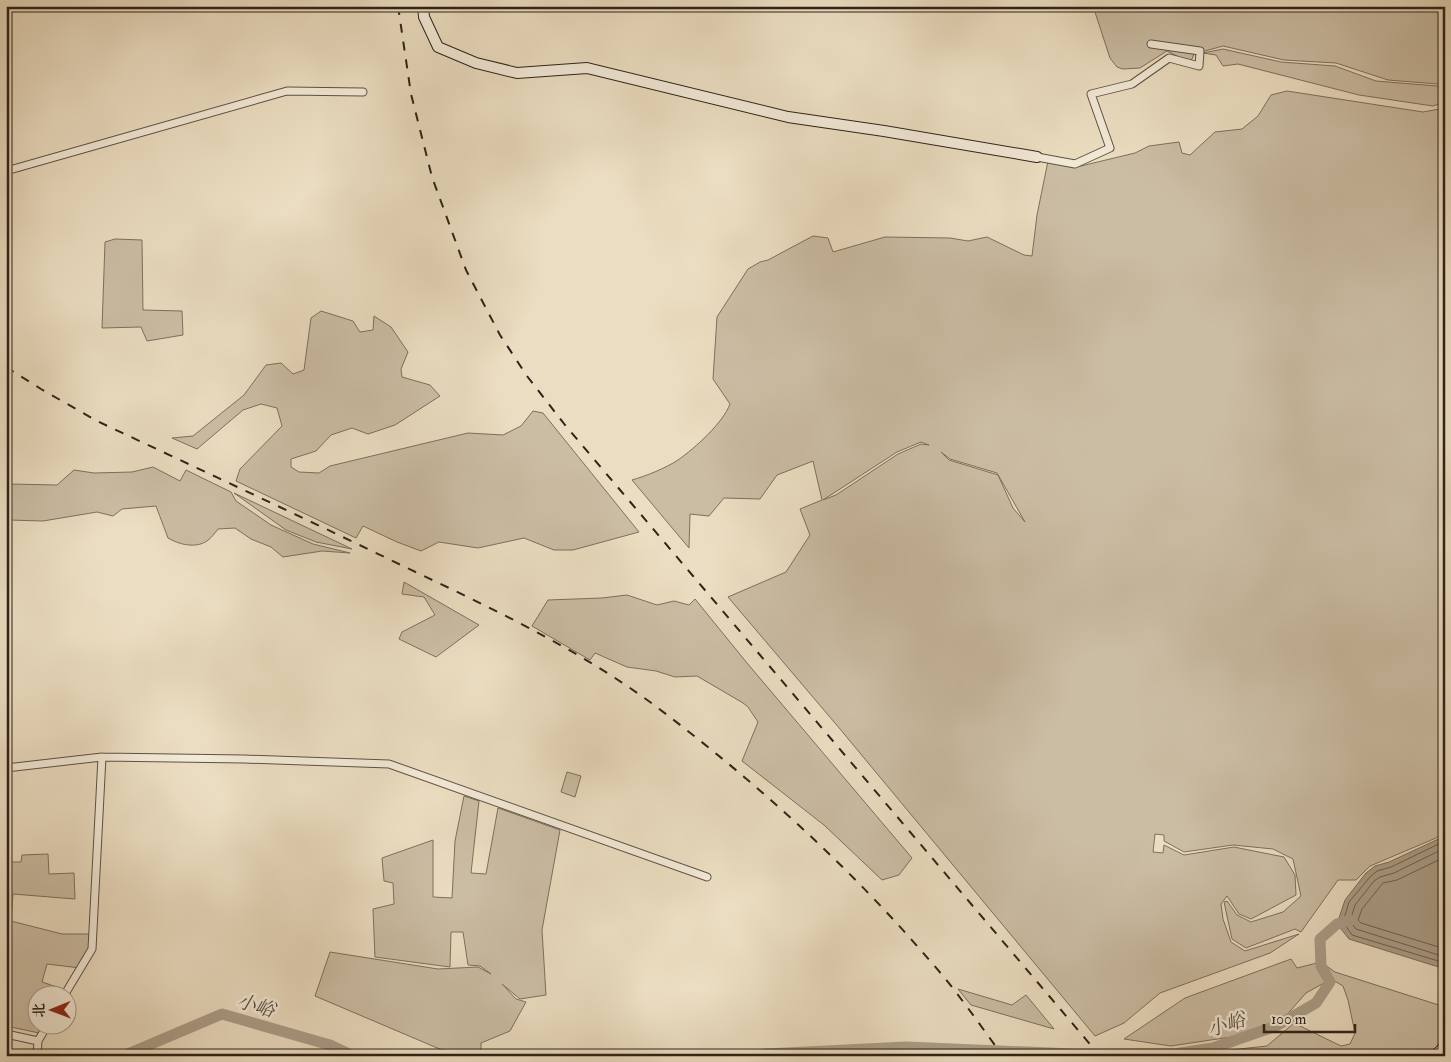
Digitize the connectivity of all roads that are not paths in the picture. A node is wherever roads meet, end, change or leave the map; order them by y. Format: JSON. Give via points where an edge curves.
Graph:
{"nodes":[{"id":1,"x":423,"y":6,"type":"edge"},
{"id":2,"x":1151,"y":44,"type":"dead end"},
{"id":3,"x":363,"y":92,"type":"dead end"},
{"id":4,"x":1037,"y":157,"type":"joint"},
{"id":5,"x":6,"y":171,"type":"edge"},
{"id":6,"x":102,"y":757,"type":"junction"},
{"id":7,"x":6,"y":768,"type":"edge"},
{"id":8,"x":707,"y":878,"type":"dead end"},
{"id":9,"x":71,"y":984,"type":"edge"},
{"id":10,"x":6,"y":1034,"type":"edge"},
{"id":11,"x":42,"y":1034,"type":"edge"},
{"id":12,"x":38,"y":1041,"type":"junction"},
{"id":13,"x":1445,"y":1046,"type":"edge"},
{"id":14,"x":37,"y":1054,"type":"edge"},
{"id":15,"x":1435,"y":1056,"type":"edge"}],
"edges":[{"from":1,"to":4,"type":"street","via":[[424,17],[438,47],[476,63],[517,73],[587,68],[788,117]]},
{"from":2,"to":4,"type":"street","via":[[1200,51],[1199,66],[1169,58],[1132,84],[1091,94],[1110,148],[1075,164]]},
{"from":3,"to":5,"type":"street","via":[[287,91]]},
{"from":6,"to":7,"type":"street"},
{"from":6,"to":8,"type":"street","via":[[389,764]]},
{"from":6,"to":9,"type":"street","via":[[92,949]]},
{"from":10,"to":12,"type":"street"},
{"from":11,"to":12,"type":"street"},
{"from":12,"to":14,"type":"street"},
{"from":13,"to":15,"type":"street"}]}
